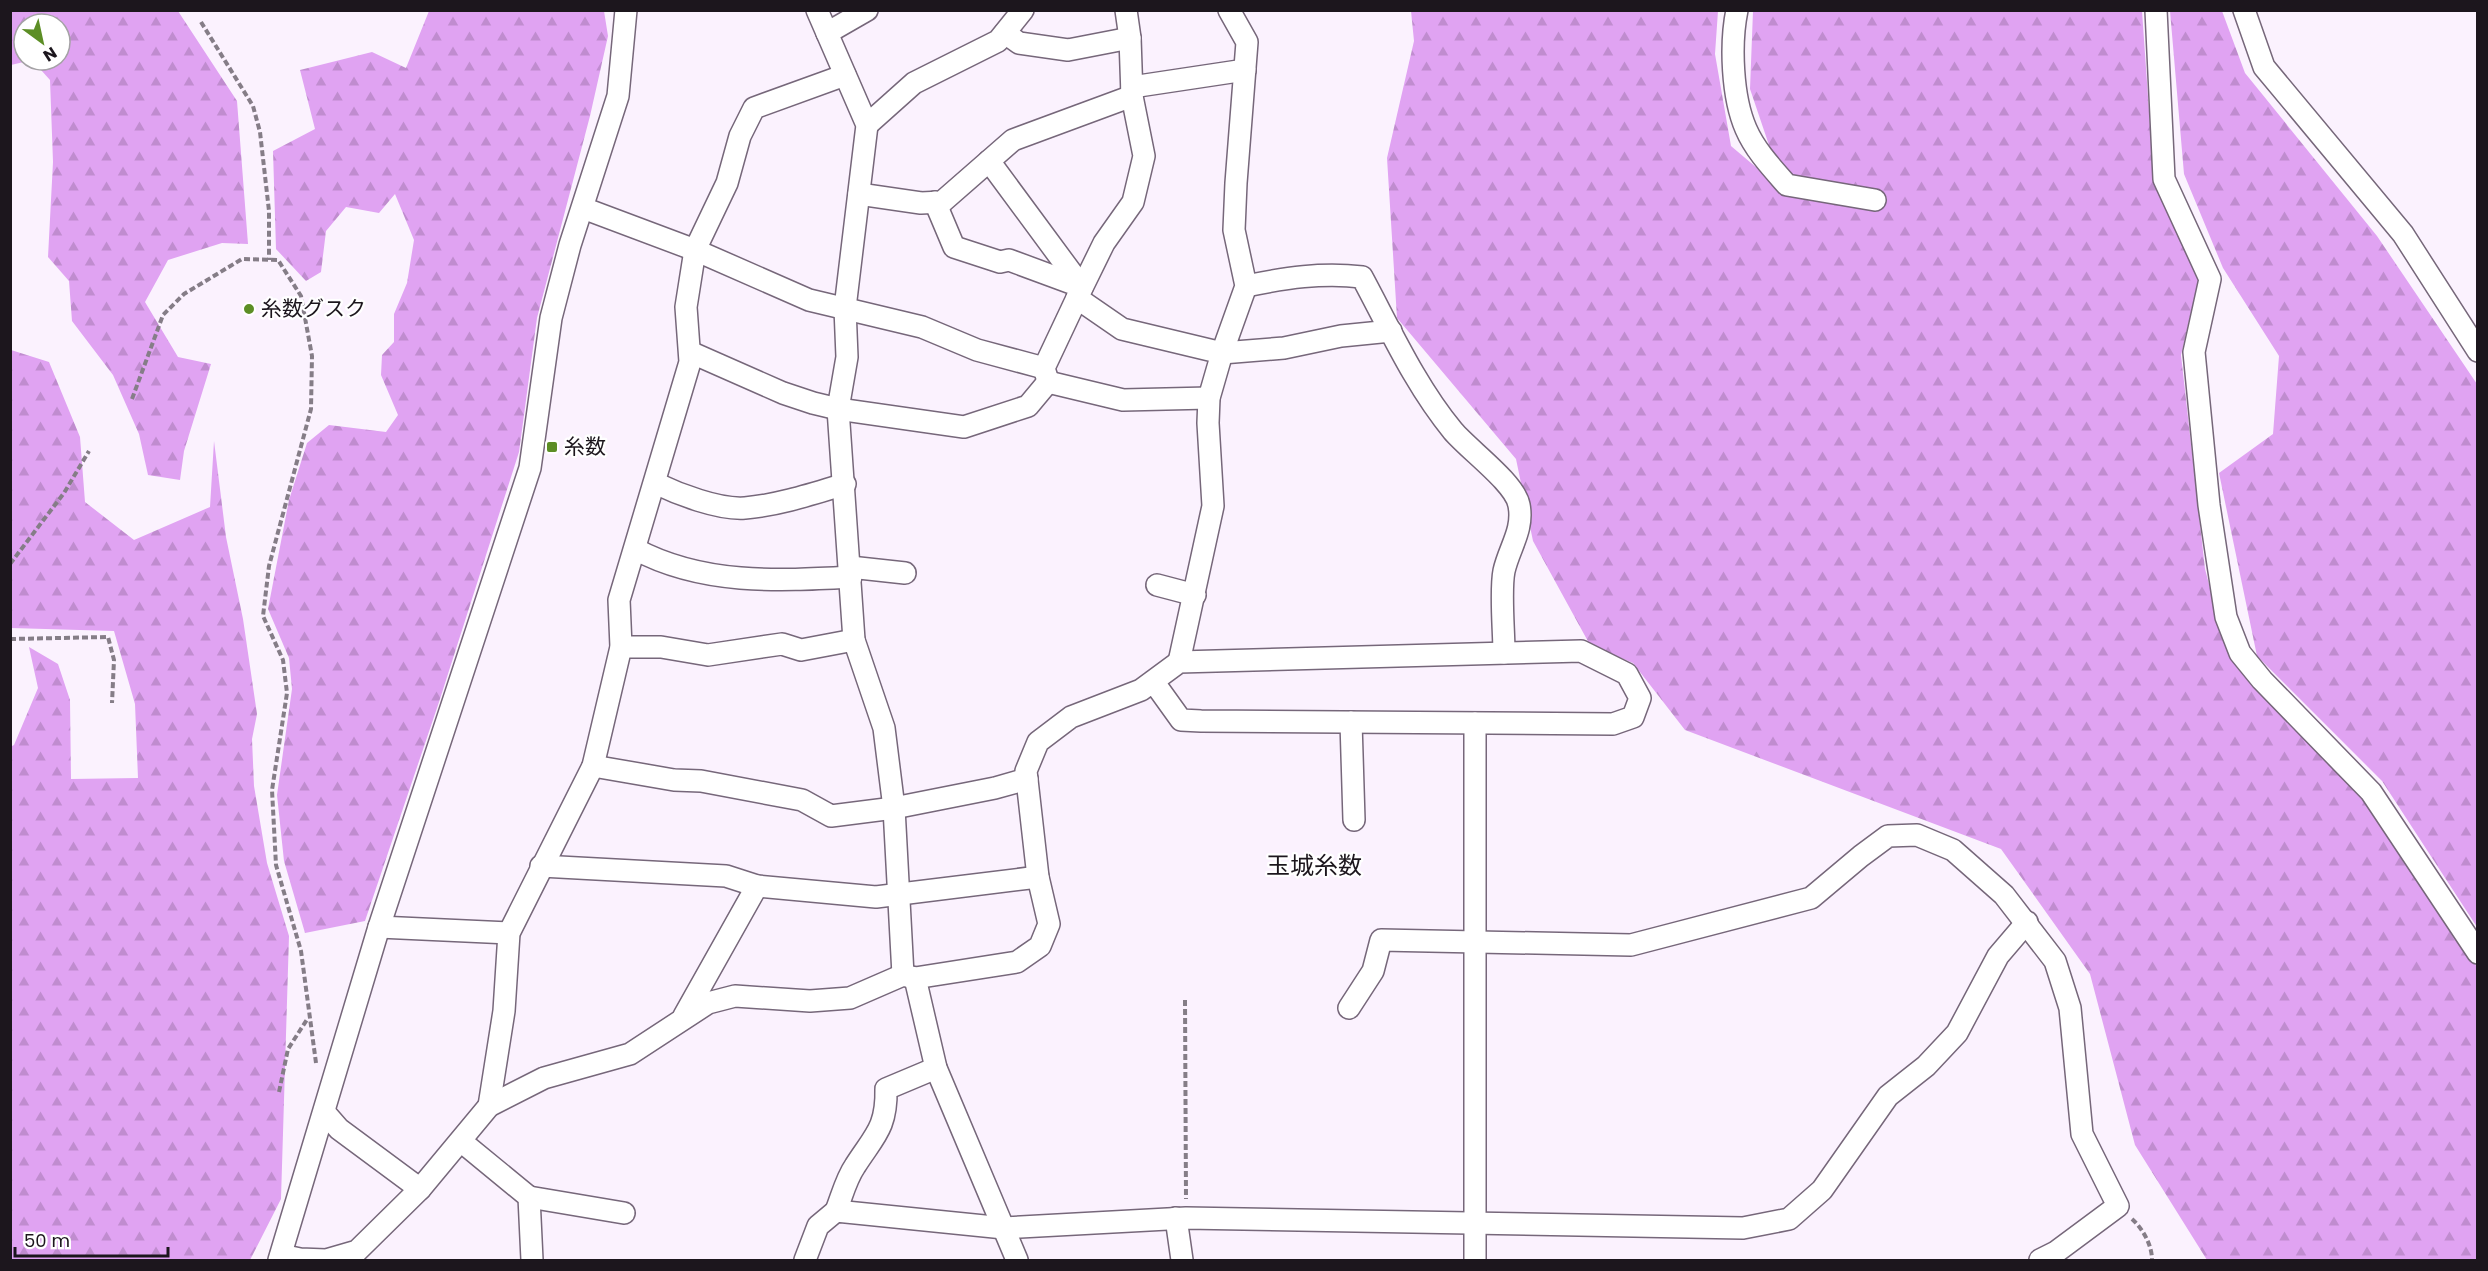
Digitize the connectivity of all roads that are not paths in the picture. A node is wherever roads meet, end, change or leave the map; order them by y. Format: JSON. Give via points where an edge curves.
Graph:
{"nodes":[{"id":1,"x":626,"y":10,"type":"edge"},
{"id":2,"x":818,"y":10,"type":"edge"},
{"id":3,"x":867,"y":10,"type":"edge"},
{"id":4,"x":1023,"y":10,"type":"edge"},
{"id":5,"x":1126,"y":10,"type":"edge"},
{"id":6,"x":1230,"y":10,"type":"edge"},
{"id":7,"x":1737,"y":10,"type":"edge"},
{"id":8,"x":2156,"y":10,"type":"edge"},
{"id":9,"x":2244,"y":10,"type":"edge"},
{"id":10,"x":827,"y":33,"type":"junction"},
{"id":11,"x":1005,"y":33,"type":"junction"},
{"id":12,"x":1131,"y":38,"type":"junction"},
{"id":13,"x":1245,"y":70,"type":"junction"},
{"id":14,"x":845,"y":75,"type":"junction"},
{"id":15,"x":1132,"y":92,"type":"junction"},
{"id":16,"x":867,"y":125,"type":"junction"},
{"id":17,"x":989,"y":161,"type":"junction"},
{"id":18,"x":859,"y":194,"type":"junction"},
{"id":19,"x":1875,"y":200,"type":"dead end"},
{"id":20,"x":935,"y":202,"type":"junction"},
{"id":21,"x":583,"y":208,"type":"junction"},
{"id":22,"x":695,"y":250,"type":"junction"},
{"id":23,"x":1246,"y":286,"type":"junction"},
{"id":24,"x":1080,"y":292,"type":"junction"},
{"id":25,"x":845,"y":308,"type":"junction"},
{"id":26,"x":1390,"y":331,"type":"junction"},
{"id":27,"x":2478,"y":351,"type":"edge"},
{"id":28,"x":690,"y":352,"type":"junction"},
{"id":29,"x":1222,"y":354,"type":"junction"},
{"id":30,"x":1046,"y":375,"type":"junction"},
{"id":31,"x":1209,"y":398,"type":"junction"},
{"id":32,"x":838,"y":410,"type":"junction"},
{"id":33,"x":655,"y":483,"type":"junction"},
{"id":34,"x":844,"y":484,"type":"junction"},
{"id":35,"x":635,"y":549,"type":"junction"},
{"id":36,"x":850,"y":572,"type":"junction"},
{"id":37,"x":905,"y":573,"type":"dead end"},
{"id":38,"x":1157,"y":585,"type":"dead end"},
{"id":39,"x":1195,"y":595,"type":"junction"},
{"id":40,"x":854,"y":640,"type":"junction"},
{"id":41,"x":621,"y":647,"type":"junction"},
{"id":42,"x":1504,"y":653,"type":"junction"},
{"id":43,"x":1179,"y":662,"type":"junction"},
{"id":44,"x":1153,"y":681,"type":"junction"},
{"id":45,"x":1351,"y":722,"type":"junction"},
{"id":46,"x":1475,"y":723,"type":"junction"},
{"id":47,"x":593,"y":766,"type":"junction"},
{"id":48,"x":1027,"y":779,"type":"junction"},
{"id":49,"x":894,"y":808,"type":"junction"},
{"id":50,"x":1354,"y":820,"type":"dead end"},
{"id":51,"x":541,"y":866,"type":"junction"},
{"id":52,"x":1038,"y":877,"type":"junction"},
{"id":53,"x":757,"y":886,"type":"junction"},
{"id":54,"x":898,"y":896,"type":"junction"},
{"id":55,"x":2027,"y":922,"type":"junction"},
{"id":56,"x":379,"y":927,"type":"junction"},
{"id":57,"x":509,"y":933,"type":"junction"},
{"id":58,"x":1476,"y":943,"type":"junction"},
{"id":59,"x":2478,"y":953,"type":"edge"},
{"id":60,"x":909,"y":976,"type":"junction"},
{"id":61,"x":1349,"y":1008,"type":"dead end"},
{"id":62,"x":684,"y":1017,"type":"junction"},
{"id":63,"x":936,"y":1068,"type":"junction"},
{"id":64,"x":489,"y":1106,"type":"junction"},
{"id":65,"x":325,"y":1113,"type":"junction"},
{"id":66,"x":462,"y":1142,"type":"junction"},
{"id":67,"x":420,"y":1189,"type":"junction"},
{"id":68,"x":529,"y":1197,"type":"junction"},
{"id":69,"x":836,"y":1211,"type":"junction"},
{"id":70,"x":624,"y":1213,"type":"dead end"},
{"id":71,"x":1181,"y":1218,"type":"junction"},
{"id":72,"x":1475,"y":1223,"type":"junction"},
{"id":73,"x":1004,"y":1228,"type":"junction"},
{"id":74,"x":280,"y":1258,"type":"edge"},
{"id":75,"x":532,"y":1260,"type":"edge"},
{"id":76,"x":805,"y":1260,"type":"edge"},
{"id":77,"x":1017,"y":1260,"type":"edge"},
{"id":78,"x":1182,"y":1260,"type":"edge"},
{"id":79,"x":1475,"y":1260,"type":"edge"},
{"id":80,"x":2040,"y":1260,"type":"edge"}],
"edges":[{"from":1,"to":21,"type":"street","via":[[618,96]]},
{"from":2,"to":10,"type":"street"},
{"from":3,"to":10,"type":"street"},
{"from":4,"to":11,"type":"street"},
{"from":5,"to":12,"type":"street"},
{"from":6,"to":13,"type":"street","via":[[1247,42]]},
{"from":7,"to":19,"type":"street","via":[[1737,95],[1746,129],[1764,158],[1787,185]]},
{"from":8,"to":59,"type":"street","via":[[2164,179],[2210,279],[2194,352],[2226,617],[2240,653],[2262,680],[2371,792]]},
{"from":9,"to":27,"type":"street","via":[[2264,67],[2403,234]]},
{"from":10,"to":14,"type":"street"},
{"from":11,"to":12,"type":"street","via":[[1019,43],[1068,50]]},
{"from":11,"to":16,"type":"street","via":[[998,41],[915,83]]},
{"from":12,"to":15,"type":"street"},
{"from":13,"to":15,"type":"street"},
{"from":13,"to":23,"type":"street","via":[[1234,230]]},
{"from":14,"to":16,"type":"street"},
{"from":14,"to":22,"type":"street","via":[[754,108],[740,136],[727,183]]},
{"from":15,"to":17,"type":"street","via":[[1013,140]]},
{"from":15,"to":24,"type":"street","via":[[1144,156],[1133,202],[1104,243]]},
{"from":16,"to":18,"type":"street"},
{"from":17,"to":20,"type":"street","via":[[942,202]]},
{"from":17,"to":24,"type":"street"},
{"from":18,"to":20,"type":"street"},
{"from":18,"to":25,"type":"street"},
{"from":20,"to":24,"type":"street","via":[[954,247],[999,262],[1009,261]]},
{"from":21,"to":22,"type":"street"},
{"from":21,"to":56,"type":"street","via":[[551,318],[530,468]]},
{"from":22,"to":25,"type":"street","via":[[808,300]]},
{"from":22,"to":28,"type":"street","via":[[686,307]]},
{"from":23,"to":26,"type":"street","via":[[1337,274],[1362,277]]},
{"from":23,"to":29,"type":"street"},
{"from":24,"to":29,"type":"street","via":[[1122,329]]},
{"from":24,"to":30,"type":"street"},
{"from":25,"to":30,"type":"street","via":[[922,327]]},
{"from":25,"to":32,"type":"street","via":[[847,357]]},
{"from":26,"to":29,"type":"street"},
{"from":26,"to":42,"type":"street","via":[[1419,383],[1453,431],[1508,483],[1519,503],[1520,524],[1504,572]]},
{"from":28,"to":32,"type":"street","via":[[783,393]]},
{"from":28,"to":33,"type":"street"},
{"from":29,"to":31,"type":"street"},
{"from":30,"to":31,"type":"street","via":[[1123,400]]},
{"from":30,"to":32,"type":"street","via":[[1028,406],[964,427]]},
{"from":31,"to":39,"type":"street","via":[[1213,506]]},
{"from":32,"to":34,"type":"street"},
{"from":33,"to":34,"type":"street","via":[[688,498],[742,508],[791,500]]},
{"from":33,"to":35,"type":"street"},
{"from":34,"to":36,"type":"street"},
{"from":35,"to":36,"type":"street","via":[[657,561],[697,573],[777,581]]},
{"from":35,"to":41,"type":"street","via":[[619,600]]},
{"from":36,"to":37,"type":"street"},
{"from":36,"to":40,"type":"street"},
{"from":38,"to":39,"type":"street"},
{"from":39,"to":43,"type":"street"},
{"from":40,"to":41,"type":"street","via":[[801,650],[782,644],[708,655],[661,647]]},
{"from":40,"to":49,"type":"street","via":[[884,728]]},
{"from":41,"to":47,"type":"street"},
{"from":42,"to":43,"type":"street"},
{"from":42,"to":46,"type":"street","via":[[1581,651],[1627,674],[1640,698],[1633,717],[1613,724]]},
{"from":43,"to":44,"type":"street"},
{"from":44,"to":45,"type":"street","via":[[1181,720]]},
{"from":44,"to":48,"type":"street","via":[[1141,690],[1071,717],[1038,742],[1026,771]]},
{"from":45,"to":46,"type":"street"},
{"from":45,"to":50,"type":"street"},
{"from":46,"to":58,"type":"street"},
{"from":47,"to":49,"type":"street","via":[[802,800],[831,816]]},
{"from":47,"to":51,"type":"street"},
{"from":48,"to":49,"type":"street"},
{"from":48,"to":52,"type":"street"},
{"from":49,"to":54,"type":"street"},
{"from":51,"to":53,"type":"street","via":[[726,876]]},
{"from":51,"to":57,"type":"street"},
{"from":52,"to":54,"type":"street"},
{"from":52,"to":60,"type":"street","via":[[1049,924],[1040,946],[1017,962]]},
{"from":53,"to":54,"type":"street"},
{"from":53,"to":62,"type":"street"},
{"from":54,"to":60,"type":"street"},
{"from":55,"to":58,"type":"street","via":[[2004,895],[1953,850],[1917,835],[1888,836],[1811,898],[1631,945]]},
{"from":55,"to":72,"type":"street","via":[[1998,956],[1957,1033],[1926,1066],[1888,1096],[1822,1190],[1789,1219],[1743,1228]]},
{"from":55,"to":80,"type":"street","via":[[2055,961],[2070,1008],[2082,1134],[2118,1206]]},
{"from":56,"to":57,"type":"street"},
{"from":56,"to":65,"type":"street"},
{"from":57,"to":64,"type":"street","via":[[504,1011]]},
{"from":58,"to":61,"type":"street","via":[[1381,940],[1373,971]]},
{"from":58,"to":72,"type":"street"},
{"from":60,"to":62,"type":"street","via":[[850,998],[810,1001],[735,996],[708,1003]]},
{"from":60,"to":63,"type":"street"},
{"from":62,"to":64,"type":"street","via":[[630,1054],[544,1078]]},
{"from":63,"to":69,"type":"street","via":[[886,1089],[886,1109],[873,1142],[854,1168]]},
{"from":63,"to":73,"type":"street"},
{"from":64,"to":66,"type":"street"},
{"from":65,"to":67,"type":"street","via":[[339,1129]]},
{"from":65,"to":74,"type":"street"},
{"from":66,"to":67,"type":"street"},
{"from":66,"to":68,"type":"street"},
{"from":67,"to":74,"type":"street","via":[[357,1251],[326,1260]]},
{"from":68,"to":70,"type":"street"},
{"from":68,"to":75,"type":"street"},
{"from":69,"to":73,"type":"street"},
{"from":69,"to":76,"type":"street","via":[[818,1226]]},
{"from":71,"to":72,"type":"street"},
{"from":71,"to":73,"type":"street"},
{"from":71,"to":78,"type":"street"},
{"from":72,"to":79,"type":"street"},
{"from":73,"to":77,"type":"street"}]}
